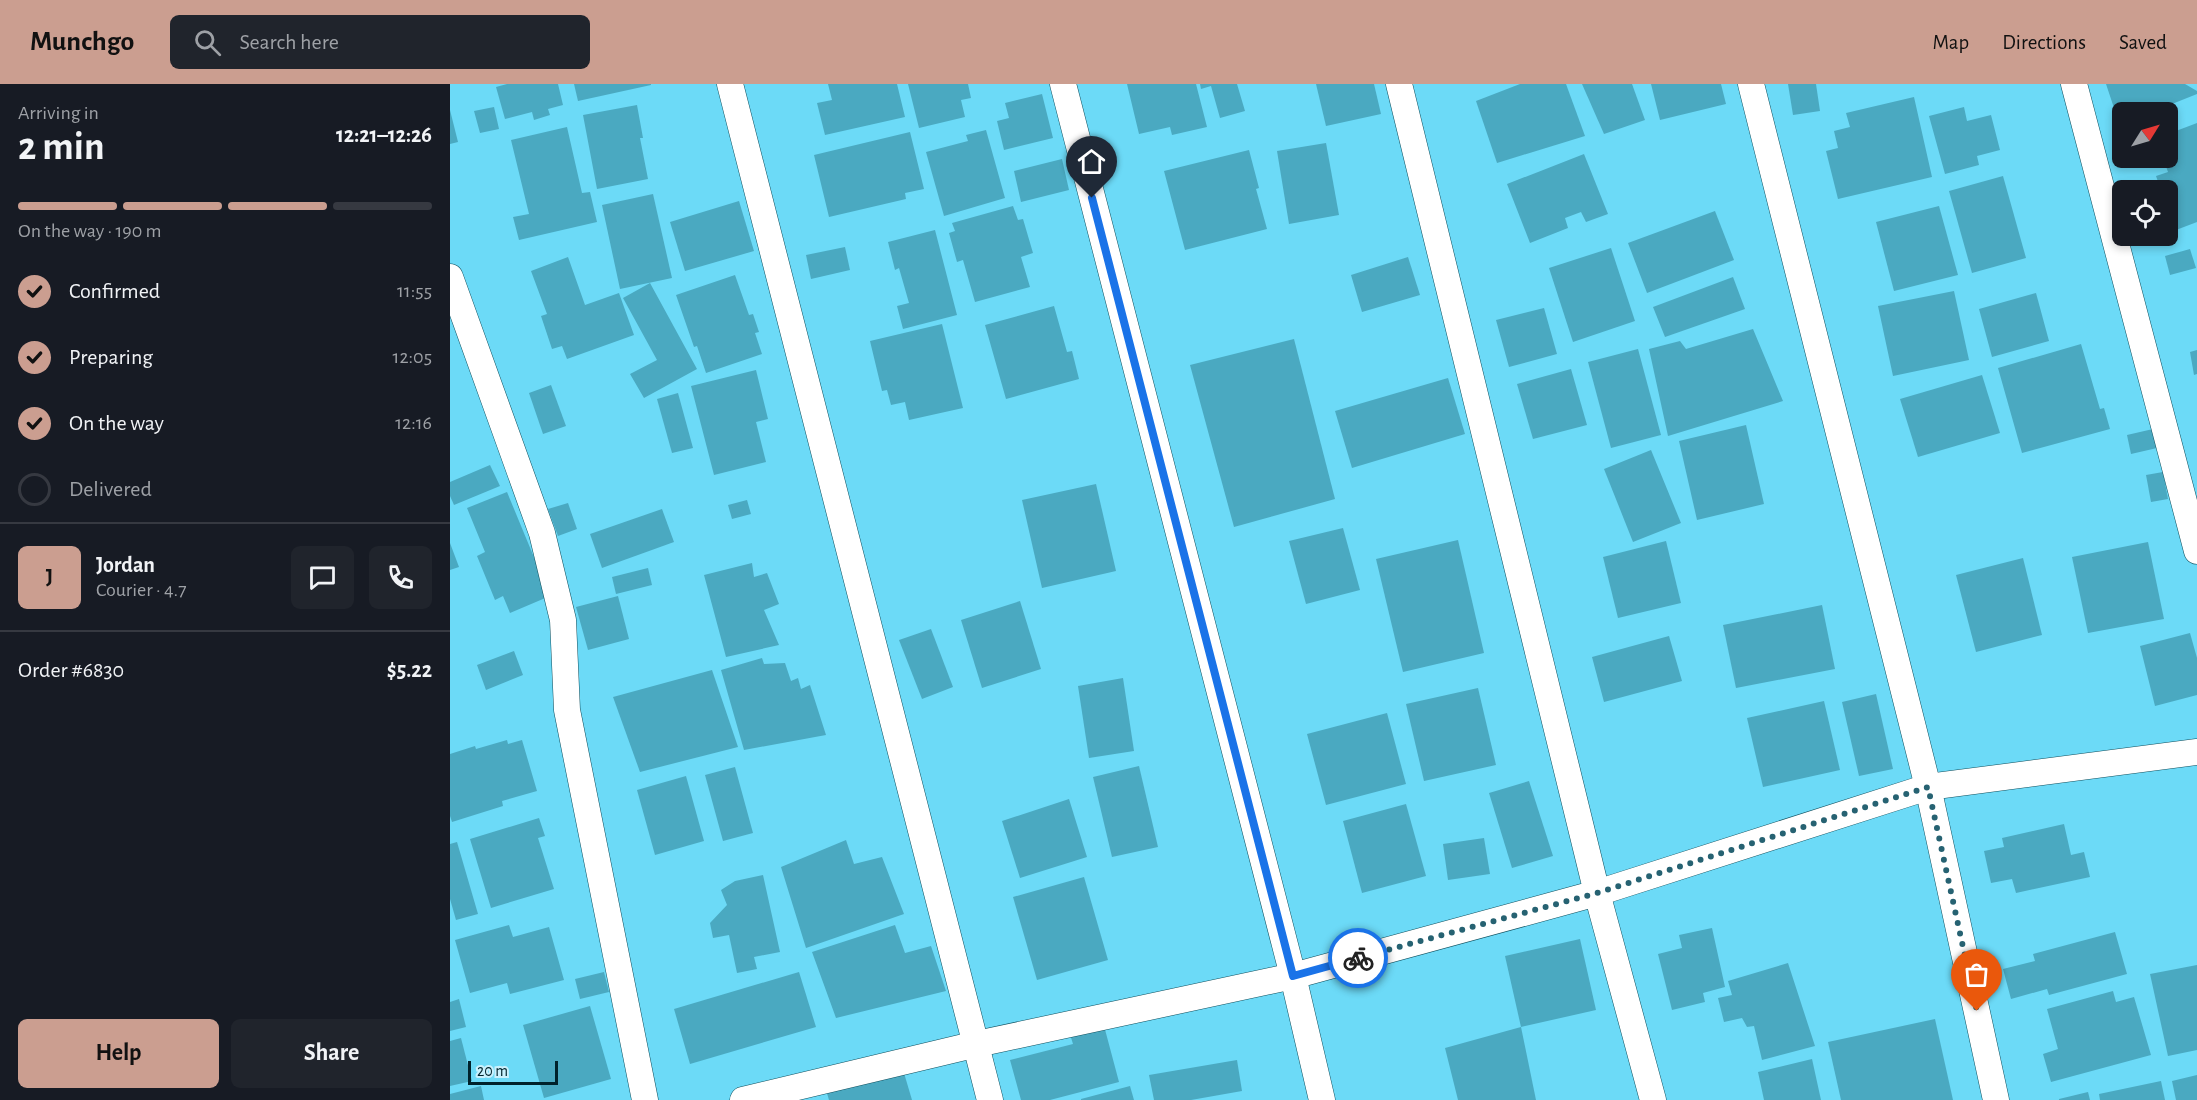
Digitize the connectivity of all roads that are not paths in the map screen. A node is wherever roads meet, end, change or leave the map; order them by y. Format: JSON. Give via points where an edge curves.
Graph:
{"nodes":[{"id":1,"x":730,"y":84,"type":"edge"},
{"id":2,"x":1063,"y":84,"type":"edge"},
{"id":3,"x":1399,"y":84,"type":"edge"},
{"id":4,"x":1751,"y":84,"type":"edge"},
{"id":5,"x":2074,"y":84,"type":"edge"},
{"id":6,"x":450,"y":277,"type":"edge"},
{"id":7,"x":2197,"y":551,"type":"edge"},
{"id":8,"x":2197,"y":752,"type":"edge"},
{"id":9,"x":1928,"y":787,"type":"junction"},
{"id":10,"x":1597,"y":893,"type":"junction"},
{"id":11,"x":1293,"y":976,"type":"junction"},
{"id":12,"x":977,"y":1044,"type":"junction"},
{"id":13,"x":645,"y":1100,"type":"edge"},
{"id":14,"x":743,"y":1100,"type":"edge"},
{"id":15,"x":990,"y":1100,"type":"edge"},
{"id":16,"x":1322,"y":1100,"type":"edge"},
{"id":17,"x":1653,"y":1100,"type":"edge"},
{"id":18,"x":1996,"y":1100,"type":"edge"}],
"edges":[{"from":1,"to":12,"type":"street"},
{"from":2,"to":11,"type":"street"},
{"from":3,"to":10,"type":"street"},
{"from":4,"to":9,"type":"street"},
{"from":5,"to":7,"type":"street"},
{"from":6,"to":13,"type":"street","via":[[542,533],[563,620],[567,710]]},
{"from":8,"to":9,"type":"street"},
{"from":9,"to":10,"type":"street"},
{"from":9,"to":18,"type":"street"},
{"from":10,"to":11,"type":"street"},
{"from":10,"to":17,"type":"street"},
{"from":11,"to":12,"type":"street"},
{"from":11,"to":16,"type":"street"},
{"from":12,"to":14,"type":"street"},
{"from":12,"to":15,"type":"street"}]}
